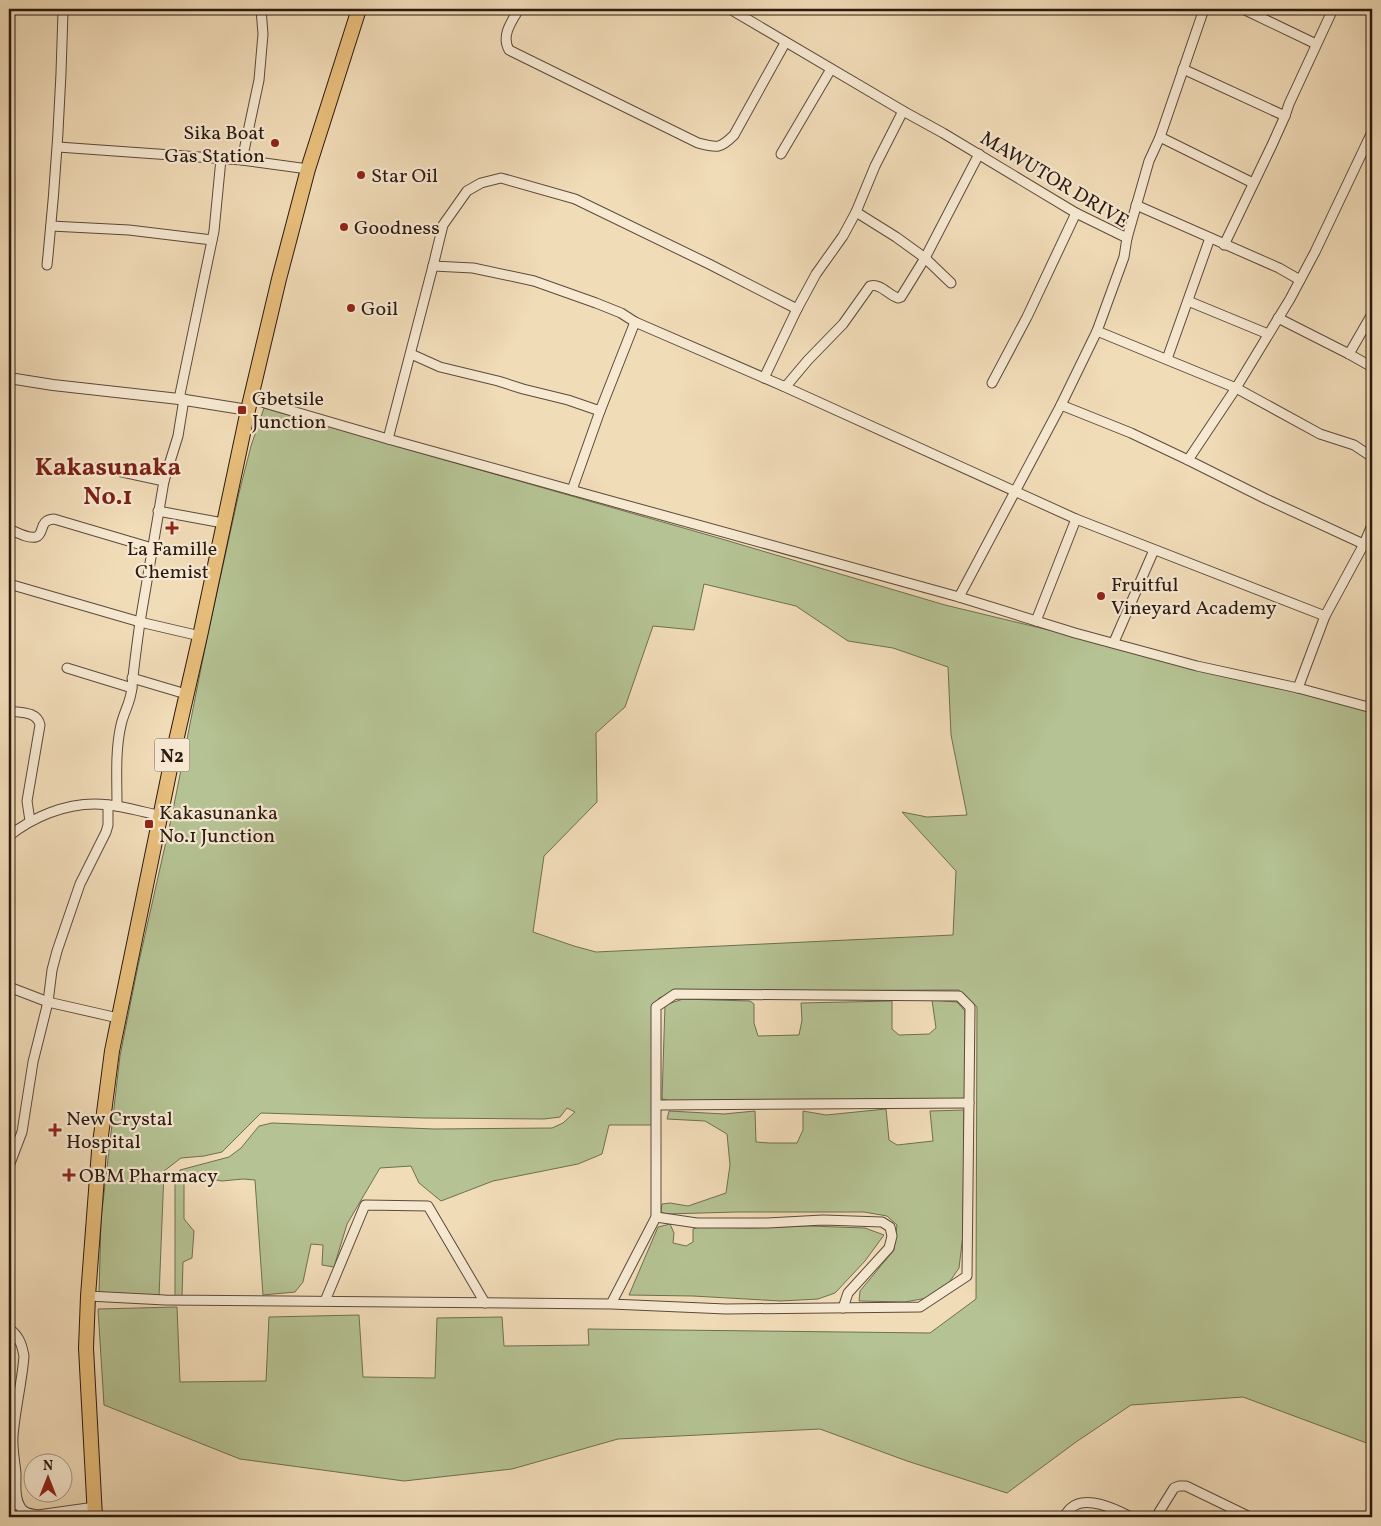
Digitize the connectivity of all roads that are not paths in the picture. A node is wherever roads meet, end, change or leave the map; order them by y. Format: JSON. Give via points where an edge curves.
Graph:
{"nodes":[{"id":1,"x":60,"y":9,"type":"edge"},
{"id":2,"x":261,"y":9,"type":"edge"},
{"id":3,"x":359,"y":9,"type":"edge"},
{"id":4,"x":519,"y":9,"type":"edge"},
{"id":5,"x":730,"y":9,"type":"edge"},
{"id":6,"x":1204,"y":9,"type":"edge"},
{"id":7,"x":1243,"y":9,"type":"edge"},
{"id":8,"x":1333,"y":9,"type":"edge"},
{"id":9,"x":785,"y":43,"type":"junction"},
{"id":10,"x":1316,"y":44,"type":"junction"},
{"id":11,"x":831,"y":69,"type":"junction"},
{"id":12,"x":1183,"y":69,"type":"junction"},
{"id":13,"x":903,"y":112,"type":"junction"},
{"id":14,"x":1285,"y":116,"type":"junction"},
{"id":15,"x":1372,"y":132,"type":"edge"},
{"id":16,"x":1160,"y":137,"type":"junction"},
{"id":17,"x":58,"y":147,"type":"junction"},
{"id":18,"x":781,"y":154,"type":"dead end"},
{"id":19,"x":979,"y":154,"type":"junction"},
{"id":20,"x":221,"y":159,"type":"junction"},
{"id":21,"x":242,"y":160,"type":"junction"},
{"id":22,"x":308,"y":168,"type":"junction"},
{"id":23,"x":1253,"y":183,"type":"junction"},
{"id":24,"x":1136,"y":205,"type":"junction"},
{"id":25,"x":856,"y":212,"type":"junction"},
{"id":26,"x":1076,"y":213,"type":"junction"},
{"id":27,"x":51,"y":226,"type":"junction"},
{"id":28,"x":1127,"y":238,"type":"junction"},
{"id":29,"x":1210,"y":238,"type":"junction"},
{"id":30,"x":212,"y":240,"type":"junction"},
{"id":31,"x":1224,"y":245,"type":"junction"},
{"id":32,"x":925,"y":258,"type":"junction"},
{"id":33,"x":47,"y":264,"type":"dead end"},
{"id":34,"x":433,"y":266,"type":"junction"},
{"id":35,"x":1300,"y":280,"type":"junction"},
{"id":36,"x":951,"y":283,"type":"dead end"},
{"id":37,"x":1188,"y":300,"type":"junction"},
{"id":38,"x":797,"y":309,"type":"junction"},
{"id":39,"x":1372,"y":314,"type":"edge"},
{"id":40,"x":1278,"y":318,"type":"junction"},
{"id":41,"x":635,"y":322,"type":"junction"},
{"id":42,"x":1097,"y":331,"type":"junction"},
{"id":43,"x":1268,"y":334,"type":"junction"},
{"id":44,"x":411,"y":354,"type":"junction"},
{"id":45,"x":1349,"y":354,"type":"junction"},
{"id":46,"x":1167,"y":360,"type":"junction"},
{"id":47,"x":1372,"y":367,"type":"edge"},
{"id":48,"x":9,"y":378,"type":"edge"},
{"id":49,"x":764,"y":378,"type":"junction"},
{"id":50,"x":992,"y":383,"type":"dead end"},
{"id":51,"x":783,"y":386,"type":"junction"},
{"id":52,"x":1236,"y":388,"type":"junction"},
{"id":53,"x":182,"y":399,"type":"junction"},
{"id":54,"x":249,"y":404,"type":"junction"},
{"id":55,"x":1061,"y":405,"type":"junction"},
{"id":56,"x":600,"y":411,"type":"junction"},
{"id":57,"x":388,"y":439,"type":"junction"},
{"id":58,"x":1372,"y":457,"type":"edge"},
{"id":59,"x":1188,"y":460,"type":"junction"},
{"id":60,"x":99,"y":467,"type":"dead end"},
{"id":61,"x":164,"y":480,"type":"junction"},
{"id":62,"x":572,"y":490,"type":"junction"},
{"id":63,"x":1015,"y":491,"type":"junction"},
{"id":64,"x":158,"y":511,"type":"junction"},
{"id":65,"x":1076,"y":519,"type":"junction"},
{"id":66,"x":223,"y":523,"type":"junction"},
{"id":67,"x":1372,"y":525,"type":"edge"},
{"id":68,"x":9,"y":529,"type":"edge"},
{"id":69,"x":1368,"y":546,"type":"edge"},
{"id":70,"x":152,"y":548,"type":"junction"},
{"id":71,"x":1154,"y":550,"type":"junction"},
{"id":72,"x":9,"y":584,"type":"edge"},
{"id":73,"x":959,"y":597,"type":"junction"},
{"id":74,"x":1325,"y":616,"type":"junction"},
{"id":75,"x":1036,"y":621,"type":"junction"},
{"id":76,"x":140,"y":622,"type":"junction"},
{"id":77,"x":200,"y":636,"type":"junction"},
{"id":78,"x":1114,"y":642,"type":"junction"},
{"id":79,"x":67,"y":668,"type":"dead end"},
{"id":80,"x":132,"y":678,"type":"junction"},
{"id":81,"x":132,"y":688,"type":"junction"},
{"id":82,"x":1298,"y":688,"type":"junction"},
{"id":83,"x":186,"y":694,"type":"junction"},
{"id":84,"x":1372,"y":708,"type":"edge"},
{"id":85,"x":9,"y":711,"type":"edge"},
{"id":86,"x":112,"y":806,"type":"junction"},
{"id":87,"x":161,"y":816,"type":"junction"},
{"id":88,"x":30,"y":821,"type":"junction"},
{"id":89,"x":9,"y":836,"type":"edge"},
{"id":90,"x":9,"y":987,"type":"edge"},
{"id":91,"x":48,"y":1002,"type":"junction"},
{"id":92,"x":118,"y":1018,"type":"junction"},
{"id":93,"x":969,"y":1103,"type":"junction"},
{"id":94,"x":656,"y":1105,"type":"junction"},
{"id":95,"x":9,"y":1166,"type":"edge"},
{"id":96,"x":656,"y":1217,"type":"junction"},
{"id":97,"x":88,"y":1296,"type":"junction"},
{"id":98,"x":325,"y":1301,"type":"junction"},
{"id":99,"x":485,"y":1303,"type":"junction"},
{"id":100,"x":611,"y":1304,"type":"junction"},
{"id":101,"x":843,"y":1308,"type":"junction"},
{"id":102,"x":9,"y":1332,"type":"edge"},
{"id":103,"x":9,"y":1504,"type":"edge"},
{"id":104,"x":19,"y":1505,"type":"junction"},
{"id":105,"x":95,"y":1512,"type":"edge"},
{"id":106,"x":1064,"y":1517,"type":"edge"},
{"id":107,"x":1131,"y":1517,"type":"edge"},
{"id":108,"x":1156,"y":1517,"type":"edge"},
{"id":109,"x":1250,"y":1517,"type":"edge"}],
"edges":[{"from":1,"to":17,"type":"street","via":[[63,12]]},
{"from":2,"to":21,"type":"street","via":[[263,34],[259,80]]},
{"from":3,"to":22,"type":"highway","number":"N2"},
{"from":4,"to":9,"type":"street","via":[[505,37],[509,50],[698,143],[717,147],[734,135]]},
{"from":5,"to":9,"type":"street","name":"MAWUTOR DRIVE"},
{"from":6,"to":12,"type":"street"},
{"from":7,"to":10,"type":"street"},
{"from":8,"to":10,"type":"street"},
{"from":9,"to":11,"type":"street","name":"MAWUTOR DRIVE"},
{"from":10,"to":14,"type":"street"},
{"from":11,"to":13,"type":"street","name":"MAWUTOR DRIVE"},
{"from":11,"to":18,"type":"street"},
{"from":12,"to":14,"type":"street"},
{"from":12,"to":16,"type":"street"},
{"from":13,"to":19,"type":"street","name":"MAWUTOR DRIVE"},
{"from":13,"to":25,"type":"street"},
{"from":14,"to":23,"type":"street"},
{"from":15,"to":35,"type":"street"},
{"from":16,"to":23,"type":"street"},
{"from":16,"to":24,"type":"street"},
{"from":17,"to":20,"type":"street"},
{"from":17,"to":27,"type":"street"},
{"from":19,"to":26,"type":"street","name":"MAWUTOR DRIVE"},
{"from":19,"to":32,"type":"street"},
{"from":20,"to":21,"type":"street"},
{"from":20,"to":30,"type":"street"},
{"from":21,"to":22,"type":"street"},
{"from":22,"to":54,"type":"highway","number":"N2"},
{"from":23,"to":31,"type":"street"},
{"from":24,"to":28,"type":"street"},
{"from":24,"to":29,"type":"street"},
{"from":25,"to":32,"type":"street"},
{"from":25,"to":38,"type":"street"},
{"from":26,"to":28,"type":"street","name":"MAWUTOR DRIVE"},
{"from":26,"to":50,"type":"street"},
{"from":27,"to":30,"type":"street","via":[[129,230]]},
{"from":27,"to":33,"type":"street"},
{"from":28,"to":42,"type":"street","name":"MAWUTOR DRIVE","via":[[1124,257]]},
{"from":29,"to":31,"type":"street"},
{"from":29,"to":37,"type":"street"},
{"from":30,"to":53,"type":"street"},
{"from":31,"to":35,"type":"street"},
{"from":32,"to":36,"type":"street"},
{"from":32,"to":51,"type":"street","via":[[901,297],[893,297],[874,284],[870,286],[843,324]]},
{"from":34,"to":38,"type":"street","via":[[443,226],[467,191],[501,178],[575,199]]},
{"from":34,"to":41,"type":"street","via":[[473,268],[534,282],[596,303]]},
{"from":34,"to":44,"type":"street"},
{"from":35,"to":40,"type":"street"},
{"from":37,"to":43,"type":"street"},
{"from":37,"to":46,"type":"street"},
{"from":38,"to":49,"type":"street"},
{"from":39,"to":45,"type":"street"},
{"from":40,"to":43,"type":"street"},
{"from":40,"to":45,"type":"street"},
{"from":41,"to":49,"type":"street"},
{"from":41,"to":56,"type":"street"},
{"from":42,"to":46,"type":"street"},
{"from":42,"to":55,"type":"street","name":"MAWUTOR DRIVE"},
{"from":43,"to":52,"type":"street"},
{"from":44,"to":56,"type":"street","via":[[440,367],[498,380]]},
{"from":44,"to":57,"type":"street"},
{"from":45,"to":47,"type":"street"},
{"from":46,"to":52,"type":"street"},
{"from":48,"to":53,"type":"street"},
{"from":49,"to":51,"type":"street"},
{"from":51,"to":63,"type":"street"},
{"from":52,"to":58,"type":"street","via":[[1320,434],[1354,445]]},
{"from":52,"to":59,"type":"street"},
{"from":53,"to":54,"type":"street"},
{"from":53,"to":61,"type":"street","via":[[178,436]]},
{"from":54,"to":57,"type":"street"},
{"from":54,"to":66,"type":"highway","number":"N2"},
{"from":55,"to":59,"type":"street"},
{"from":55,"to":63,"type":"street","name":"MAWUTOR DRIVE"},
{"from":56,"to":62,"type":"street"},
{"from":57,"to":62,"type":"street"},
{"from":59,"to":69,"type":"street"},
{"from":60,"to":61,"type":"street"},
{"from":61,"to":64,"type":"street"},
{"from":62,"to":73,"type":"street"},
{"from":63,"to":65,"type":"street"},
{"from":63,"to":73,"type":"street","name":"MAWUTOR DRIVE"},
{"from":64,"to":66,"type":"street"},
{"from":64,"to":70,"type":"street"},
{"from":65,"to":71,"type":"street"},
{"from":65,"to":75,"type":"street"},
{"from":66,"to":77,"type":"highway","number":"N2"},
{"from":67,"to":69,"type":"street"},
{"from":68,"to":70,"type":"street","via":[[35,537],[48,519],[54,519]]},
{"from":69,"to":74,"type":"street"},
{"from":70,"to":76,"type":"street"},
{"from":71,"to":74,"type":"street"},
{"from":71,"to":78,"type":"street"},
{"from":72,"to":76,"type":"street"},
{"from":73,"to":75,"type":"street"},
{"from":74,"to":82,"type":"street"},
{"from":75,"to":78,"type":"street"},
{"from":76,"to":77,"type":"street"},
{"from":76,"to":80,"type":"street"},
{"from":77,"to":83,"type":"highway","number":"N2"},
{"from":78,"to":82,"type":"street","via":[[1198,666]]},
{"from":79,"to":81,"type":"street"},
{"from":80,"to":81,"type":"street"},
{"from":80,"to":83,"type":"street"},
{"from":81,"to":86,"type":"street","via":[[121,724]]},
{"from":82,"to":84,"type":"street"},
{"from":83,"to":87,"type":"highway","number":"N2"},
{"from":85,"to":88,"type":"street","via":[[32,714],[39,719],[27,801]]},
{"from":86,"to":87,"type":"street"},
{"from":86,"to":88,"type":"street","via":[[67,806]]},
{"from":86,"to":91,"type":"street","via":[[106,832],[80,884],[57,951]]},
{"from":87,"to":92,"type":"highway","number":"N2"},
{"from":88,"to":89,"type":"street"},
{"from":90,"to":91,"type":"street"},
{"from":91,"to":92,"type":"street"},
{"from":91,"to":95,"type":"street","via":[[33,1062],[22,1132]]},
{"from":92,"to":97,"type":"highway","number":"N2","via":[[99,1151]]},
{"from":93,"to":94,"type":"street"},
{"from":93,"to":94,"type":"street","via":[[970,1007],[959,996],[675,994],[656,1006]]},
{"from":93,"to":101,"type":"street","via":[[967,1276],[920,1307]]},
{"from":94,"to":96,"type":"street"},
{"from":96,"to":100,"type":"street"},
{"from":96,"to":101,"type":"street","via":[[697,1223],[882,1222],[890,1227],[889,1248],[848,1293]]},
{"from":97,"to":98,"type":"street"},
{"from":97,"to":105,"type":"highway","number":"N2","via":[[86,1348]]},
{"from":98,"to":99,"type":"street"},
{"from":98,"to":99,"type":"street","via":[[365,1205],[428,1206]]},
{"from":99,"to":100,"type":"street"},
{"from":100,"to":101,"type":"street","via":[[726,1309]]},
{"from":102,"to":104,"type":"street","via":[[17,1336],[24,1356],[12,1449]]},
{"from":103,"to":104,"type":"street"},
{"from":104,"to":105,"type":"street","via":[[30,1514],[38,1515]]},
{"from":106,"to":107,"type":"street","via":[[1070,1508],[1086,1503],[1108,1506]]},
{"from":108,"to":109,"type":"street","via":[[1174,1488],[1179,1486],[1186,1486]]}]}
